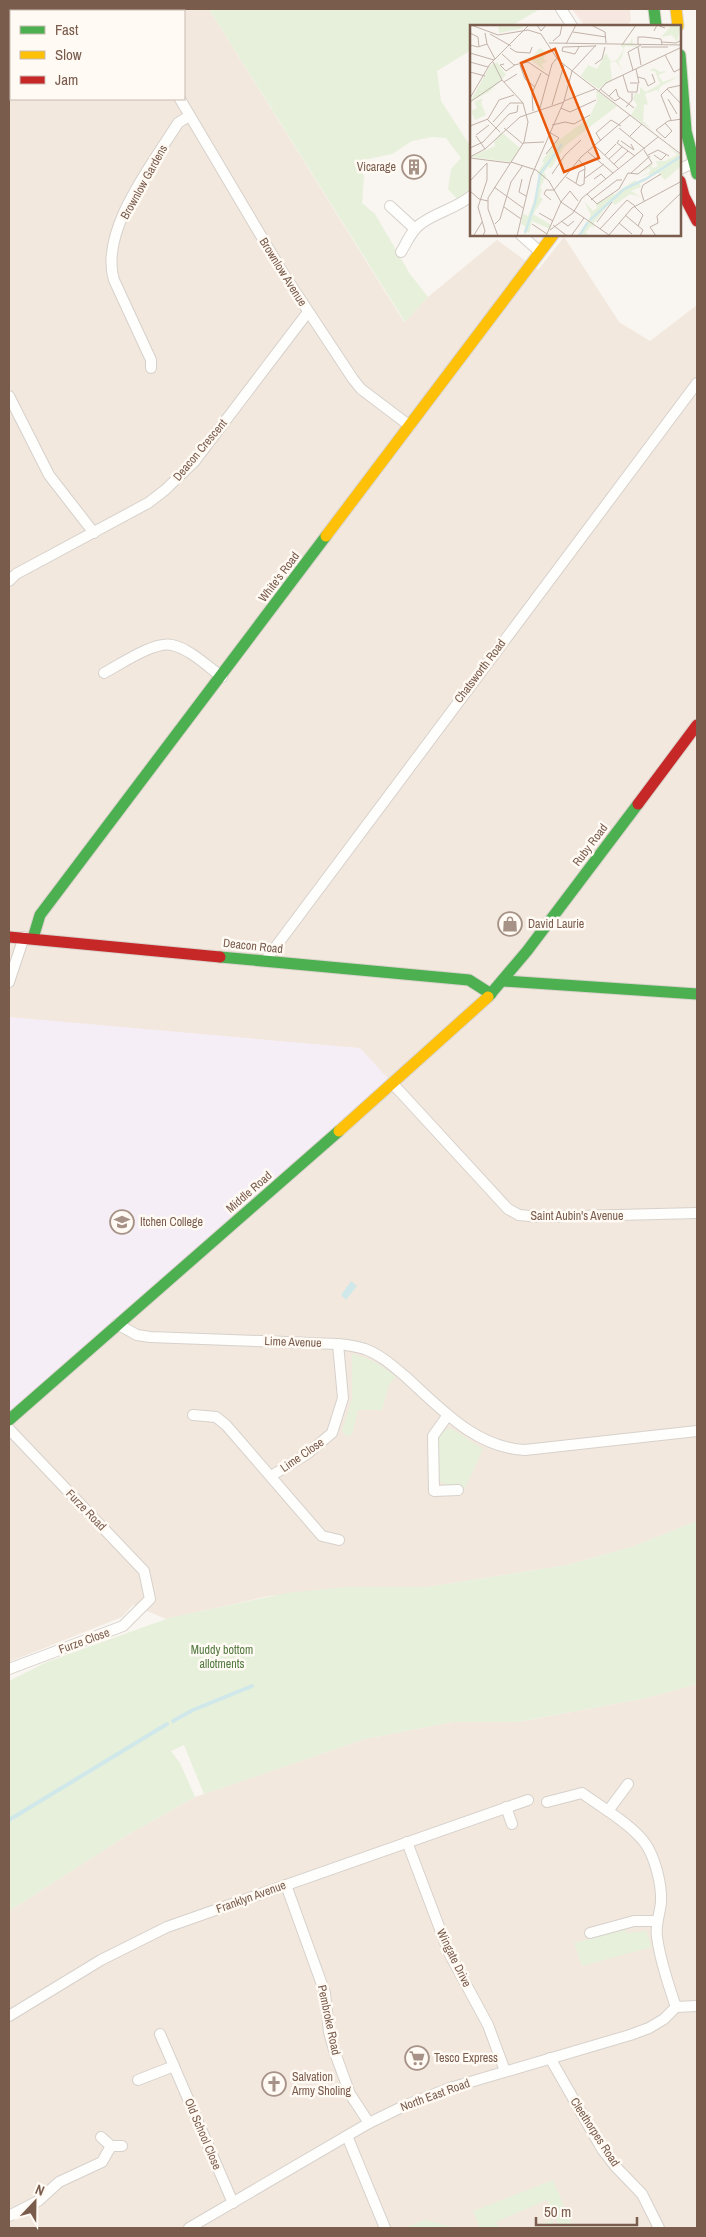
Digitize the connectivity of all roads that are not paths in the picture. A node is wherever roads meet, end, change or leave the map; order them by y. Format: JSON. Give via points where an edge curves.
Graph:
{"nodes":[{"id":1,"x":561,"y":9,"type":"edge"},
{"id":2,"x":676,"y":9,"type":"edge"},
{"id":3,"x":571,"y":25,"type":"edge"},
{"id":4,"x":678,"y":25,"type":"edge"},
{"id":5,"x":681,"y":69,"type":"edge"},
{"id":6,"x":181,"y":100,"type":"edge"},
{"id":7,"x":190,"y":116,"type":"junction"},
{"id":8,"x":695,"y":168,"type":"edge"},
{"id":9,"x":681,"y":169,"type":"edge"},
{"id":10,"x":681,"y":185,"type":"edge"},
{"id":11,"x":470,"y":197,"type":"edge"},
{"id":12,"x":390,"y":206,"type":"dead end"},
{"id":13,"x":697,"y":220,"type":"edge"},
{"id":14,"x":415,"y":229,"type":"junction"},
{"id":15,"x":522,"y":236,"type":"edge"},
{"id":16,"x":552,"y":236,"type":"edge"},
{"id":17,"x":401,"y":252,"type":"dead end"},
{"id":18,"x":540,"y":252,"type":"junction"},
{"id":19,"x":308,"y":312,"type":"junction"},
{"id":20,"x":151,"y":368,"type":"dead end"},
{"id":21,"x":697,"y":383,"type":"edge"},
{"id":22,"x":9,"y":396,"type":"edge"},
{"id":23,"x":410,"y":426,"type":"junction"},
{"id":24,"x":94,"y":533,"type":"junction"},
{"id":25,"x":9,"y":581,"type":"edge"},
{"id":26,"x":104,"y":673,"type":"dead end"},
{"id":27,"x":222,"y":677,"type":"junction"},
{"id":28,"x":697,"y":725,"type":"edge"},
{"id":29,"x":9,"y":936,"type":"edge"},
{"id":30,"x":28,"y":937,"type":"junction"},
{"id":31,"x":265,"y":961,"type":"junction"},
{"id":32,"x":504,"y":981,"type":"junction"},
{"id":33,"x":9,"y":982,"type":"edge"},
{"id":34,"x":491,"y":994,"type":"junction"},
{"id":35,"x":697,"y":994,"type":"edge"},
{"id":36,"x":393,"y":1084,"type":"junction"},
{"id":37,"x":697,"y":1213,"type":"edge"},
{"id":38,"x":117,"y":1324,"type":"junction"},
{"id":39,"x":338,"y":1344,"type":"junction"},
{"id":40,"x":193,"y":1415,"type":"dead end"},
{"id":41,"x":448,"y":1415,"type":"junction"},
{"id":42,"x":9,"y":1420,"type":"edge"},
{"id":43,"x":9,"y":1428,"type":"edge"},
{"id":44,"x":697,"y":1431,"type":"edge"},
{"id":45,"x":271,"y":1476,"type":"junction"},
{"id":46,"x":458,"y":1490,"type":"dead end"},
{"id":47,"x":339,"y":1540,"type":"dead end"},
{"id":48,"x":150,"y":1599,"type":"joint"},
{"id":49,"x":9,"y":1669,"type":"edge"},
{"id":50,"x":628,"y":1784,"type":"dead end"},
{"id":51,"x":528,"y":1800,"type":"dead end"},
{"id":52,"x":547,"y":1802,"type":"dead end"},
{"id":53,"x":506,"y":1807,"type":"junction"},
{"id":54,"x":608,"y":1812,"type":"junction"},
{"id":55,"x":512,"y":1824,"type":"dead end"},
{"id":56,"x":407,"y":1842,"type":"junction"},
{"id":57,"x":286,"y":1885,"type":"junction"},
{"id":58,"x":657,"y":1921,"type":"junction"},
{"id":59,"x":590,"y":1934,"type":"dead end"},
{"id":60,"x":697,"y":2006,"type":"edge"},
{"id":61,"x":676,"y":2007,"type":"junction"},
{"id":62,"x":9,"y":2016,"type":"edge"},
{"id":63,"x":160,"y":2034,"type":"dead end"},
{"id":64,"x":550,"y":2058,"type":"junction"},
{"id":65,"x":174,"y":2066,"type":"junction"},
{"id":66,"x":505,"y":2071,"type":"junction"},
{"id":67,"x":138,"y":2080,"type":"dead end"},
{"id":68,"x":369,"y":2123,"type":"junction"},
{"id":69,"x":347,"y":2136,"type":"junction"},
{"id":70,"x":101,"y":2137,"type":"dead end"},
{"id":71,"x":111,"y":2146,"type":"junction"},
{"id":72,"x":122,"y":2146,"type":"dead end"},
{"id":73,"x":233,"y":2202,"type":"junction"},
{"id":74,"x":9,"y":2216,"type":"edge"},
{"id":75,"x":189,"y":2228,"type":"edge"},
{"id":76,"x":385,"y":2228,"type":"edge"},
{"id":77,"x":659,"y":2228,"type":"edge"}],
"edges":[{"from":1,"to":3,"type":"street"},
{"from":2,"to":4,"type":"street"},
{"from":5,"to":8,"type":"street"},
{"from":6,"to":7,"type":"street","name":"Brownlow Avenue"},
{"from":7,"to":19,"type":"street","name":"Brownlow Avenue"},
{"from":7,"to":20,"type":"street","name":"Brownlow Gardens","via":[[178,123],[134,193],[117,229],[112,249],[114,280],[151,360]]},
{"from":8,"to":9,"type":"street"},
{"from":10,"to":13,"type":"street"},
{"from":11,"to":14,"type":"street","via":[[422,222]]},
{"from":12,"to":14,"type":"street"},
{"from":14,"to":17,"type":"street"},
{"from":15,"to":18,"type":"street"},
{"from":16,"to":18,"type":"street","name":"White's Road"},
{"from":18,"to":23,"type":"street","name":"White's Road"},
{"from":19,"to":23,"type":"street","name":"Brownlow Avenue","via":[[361,389]]},
{"from":19,"to":24,"type":"street","name":"Deacon Crescent","via":[[183,474],[148,503]]},
{"from":21,"to":31,"type":"street","name":"Chatsworth Road"},
{"from":22,"to":24,"type":"street","via":[[49,475]]},
{"from":23,"to":27,"type":"street","name":"White's Road"},
{"from":24,"to":25,"type":"street","name":"Deacon Crescent","via":[[16,574]]},
{"from":26,"to":27,"type":"street","via":[[154,647],[172,644]]},
{"from":27,"to":30,"type":"street","name":"White's Road","via":[[40,915]]},
{"from":28,"to":32,"type":"street","name":"Ruby Road"},
{"from":29,"to":30,"type":"street","name":"Deacon Road"},
{"from":30,"to":31,"type":"street","name":"Deacon Road"},
{"from":30,"to":33,"type":"street"},
{"from":31,"to":34,"type":"street","name":"Deacon Road","via":[[468,980]]},
{"from":32,"to":34,"type":"street","name":"Middle Road"},
{"from":32,"to":35,"type":"street"},
{"from":34,"to":36,"type":"street","name":"Middle Road"},
{"from":36,"to":37,"type":"street","name":"Saint Aubin's Avenue","via":[[514,1212],[540,1217]]},
{"from":36,"to":38,"type":"street","name":"Middle Road"},
{"from":38,"to":39,"type":"street","name":"Lime Avenue","via":[[137,1335],[150,1337]]},
{"from":38,"to":42,"type":"street","name":"Middle Road"},
{"from":39,"to":41,"type":"street","name":"Lime Avenue","via":[[365,1349],[388,1361]]},
{"from":39,"to":45,"type":"street","name":"Lime Close","via":[[343,1398],[332,1434]]},
{"from":40,"to":45,"type":"street","name":"Lime Close","via":[[216,1417]]},
{"from":41,"to":44,"type":"street","name":"Lime Avenue","via":[[483,1439],[511,1449],[525,1450]]},
{"from":41,"to":46,"type":"street","via":[[433,1436],[434,1491]]},
{"from":43,"to":48,"type":"street","name":"Furze Road","via":[[144,1571]]},
{"from":45,"to":47,"type":"street","name":"Lime Close","via":[[322,1536]]},
{"from":48,"to":49,"type":"street","name":"Furze Close","via":[[123,1626]]},
{"from":50,"to":54,"type":"street"},
{"from":51,"to":53,"type":"street","name":"Franklyn Avenue"},
{"from":52,"to":54,"type":"street","via":[[582,1793]]},
{"from":53,"to":55,"type":"street"},
{"from":53,"to":56,"type":"street","name":"Franklyn Avenue"},
{"from":54,"to":58,"type":"street","via":[[636,1833],[649,1850],[660,1891]]},
{"from":56,"to":57,"type":"street","name":"Franklyn Avenue"},
{"from":56,"to":66,"type":"street","name":"Wingate Drive","via":[[449,1953],[482,2012]]},
{"from":57,"to":62,"type":"street","name":"Franklyn Avenue","via":[[143,1938]]},
{"from":57,"to":68,"type":"street","name":"Pembroke Road","via":[[325,1993],[329,2032],[337,2059],[350,2094]]},
{"from":58,"to":59,"type":"street","via":[[634,1921]]},
{"from":58,"to":61,"type":"street","via":[[659,1948]]},
{"from":60,"to":61,"type":"street"},
{"from":61,"to":64,"type":"street","name":"North East Road","via":[[664,2019],[644,2030]]},
{"from":63,"to":65,"type":"street","name":"Old School Close"},
{"from":64,"to":66,"type":"street","name":"North East Road"},
{"from":64,"to":77,"type":"street","name":"Cleethorpes Road","via":[[602,2148],[642,2194]]},
{"from":65,"to":67,"type":"street"},
{"from":65,"to":73,"type":"street","name":"Old School Close"},
{"from":66,"to":68,"type":"street","name":"North East Road","via":[[427,2096]]},
{"from":68,"to":69,"type":"street","name":"North East Road"},
{"from":69,"to":73,"type":"street","name":"North East Road"},
{"from":69,"to":76,"type":"street"},
{"from":70,"to":71,"type":"street"},
{"from":71,"to":72,"type":"street"},
{"from":71,"to":74,"type":"street","via":[[102,2162],[59,2182],[38,2201]]},
{"from":73,"to":75,"type":"street","name":"North East Road"}]}
